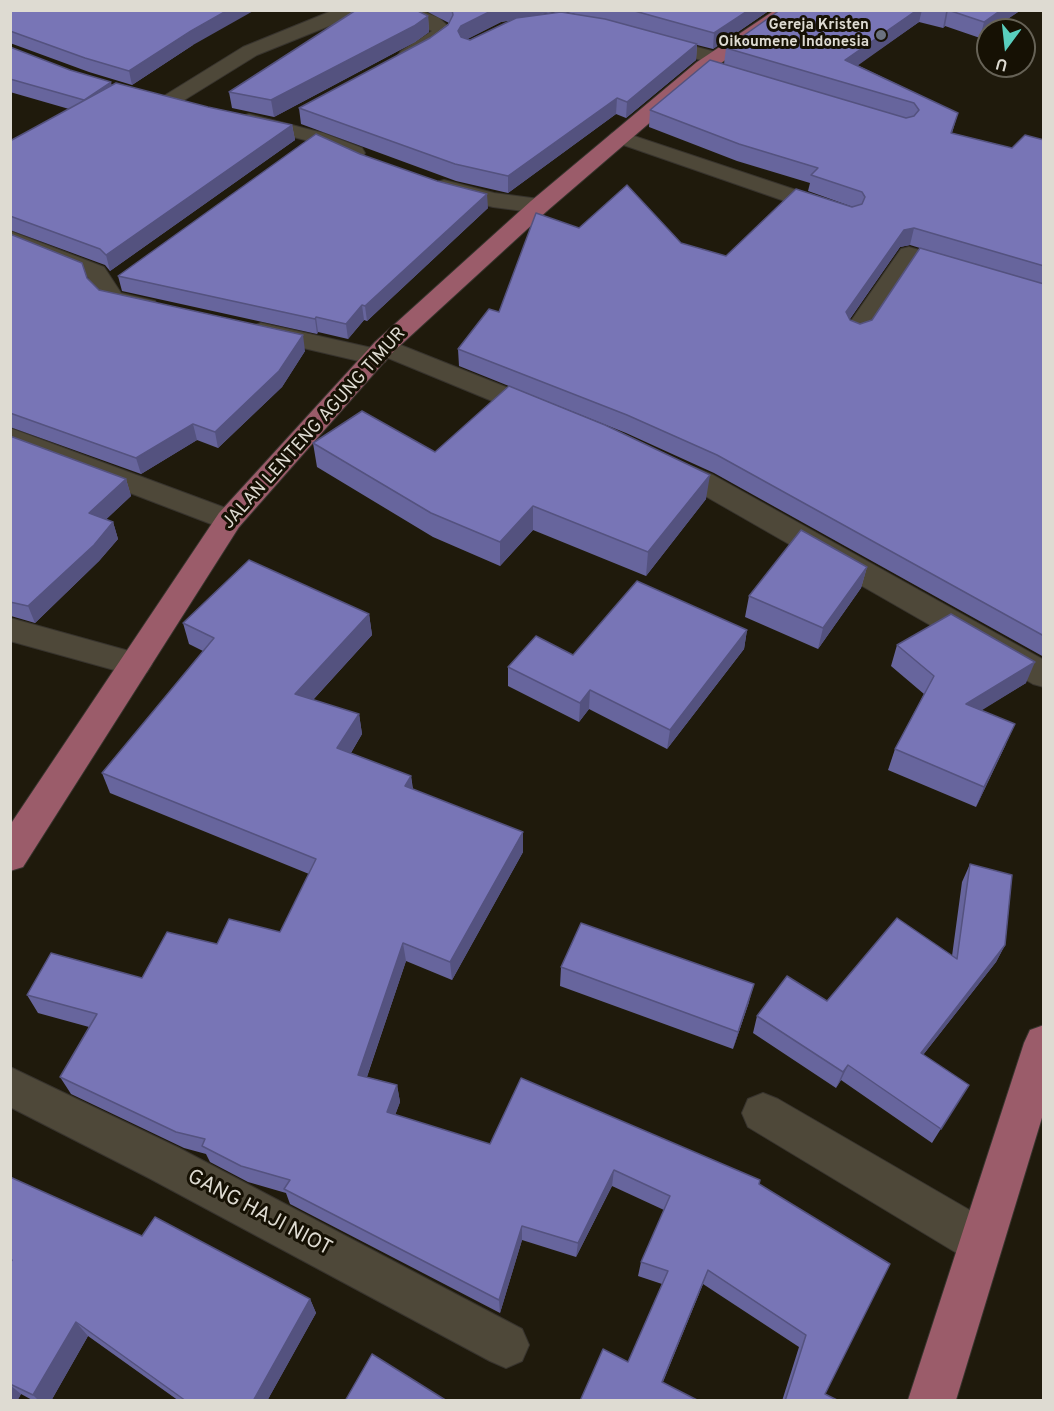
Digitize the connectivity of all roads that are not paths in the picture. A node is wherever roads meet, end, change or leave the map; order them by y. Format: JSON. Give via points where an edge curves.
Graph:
{"nodes":[{"id":1,"x":351,"y":10,"type":"edge"},
{"id":2,"x":402,"y":10,"type":"edge"},
{"id":3,"x":788,"y":10,"type":"edge"},
{"id":4,"x":629,"y":34,"type":"edge"},
{"id":5,"x":393,"y":63,"type":"edge"},
{"id":6,"x":716,"y":66,"type":"junction"},
{"id":7,"x":195,"y":110,"type":"edge"},
{"id":8,"x":298,"y":114,"type":"dead end"},
{"id":9,"x":231,"y":117,"type":"edge"},
{"id":10,"x":278,"y":126,"type":"junction"},
{"id":11,"x":316,"y":137,"type":"junction"},
{"id":12,"x":619,"y":137,"type":"junction"},
{"id":13,"x":297,"y":151,"type":"edge"},
{"id":14,"x":370,"y":161,"type":"edge"},
{"id":15,"x":428,"y":182,"type":"edge"},
{"id":16,"x":539,"y":206,"type":"junction"},
{"id":17,"x":849,"y":215,"type":"edge"},
{"id":18,"x":10,"y":238,"type":"edge"},
{"id":19,"x":1044,"y":294,"type":"edge"},
{"id":20,"x":170,"y":311,"type":"edge"},
{"id":21,"x":239,"y":326,"type":"edge"},
{"id":22,"x":857,"y":331,"type":"edge"},
{"id":23,"x":380,"y":352,"type":"junction"},
{"id":24,"x":562,"y":420,"type":"edge"},
{"id":25,"x":10,"y":437,"type":"edge"},
{"id":26,"x":645,"y":455,"type":"edge"},
{"id":27,"x":229,"y":520,"type":"junction"},
{"id":28,"x":10,"y":629,"type":"edge"},
{"id":29,"x":136,"y":664,"type":"junction"},
{"id":30,"x":1044,"y":675,"type":"edge"},
{"id":31,"x":10,"y":856,"type":"edge"},
{"id":32,"x":1044,"y":1043,"type":"edge"},
{"id":33,"x":10,"y":1086,"type":"edge"},
{"id":34,"x":763,"y":1113,"type":"dead end"},
{"id":35,"x":981,"y":1242,"type":"junction"},
{"id":36,"x":506,"y":1345,"type":"dead end"},
{"id":37,"x":932,"y":1401,"type":"edge"}],
"edges":[{"from":1,"to":7,"type":"street","via":[[250,51],[157,101]]},
{"from":2,"to":5,"type":"street","via":[[443,30],[423,48]]},
{"from":3,"to":6,"type":"main road","name":"JALAN LENTENG AGUNG TIMUR"},
{"from":4,"to":6,"type":"street"},
{"from":6,"to":12,"type":"main road","name":"JALAN LENTENG AGUNG TIMUR"},
{"from":8,"to":10,"type":"street"},
{"from":9,"to":10,"type":"street"},
{"from":10,"to":11,"type":"street"},
{"from":11,"to":13,"type":"street"},
{"from":11,"to":14,"type":"street"},
{"from":12,"to":16,"type":"main road","name":"JALAN LENTENG AGUNG TIMUR"},
{"from":12,"to":17,"type":"street"},
{"from":15,"to":16,"type":"street","via":[[493,200]]},
{"from":16,"to":23,"type":"main road","name":"JALAN LENTENG AGUNG TIMUR"},
{"from":18,"to":20,"type":"street","via":[[114,282],[108,296],[113,299]]},
{"from":19,"to":22,"type":"street","via":[[909,254]]},
{"from":21,"to":23,"type":"street"},
{"from":23,"to":24,"type":"street","via":[[413,359]]},
{"from":23,"to":27,"type":"main road","name":"JALAN LENTENG AGUNG TIMUR"},
{"from":25,"to":27,"type":"street"},
{"from":26,"to":30,"type":"street","via":[[703,482]]},
{"from":27,"to":29,"type":"main road","name":"JALAN LENTENG AGUNG TIMUR"},
{"from":28,"to":29,"type":"street"},
{"from":29,"to":31,"type":"main road","name":"JALAN LENTENG AGUNG TIMUR"},
{"from":32,"to":35,"type":"main road"},
{"from":33,"to":36,"type":"street","name":"GANG HAJI NIOT","via":[[164,1163]]},
{"from":34,"to":35,"type":"street"},
{"from":35,"to":37,"type":"main road"}]}
